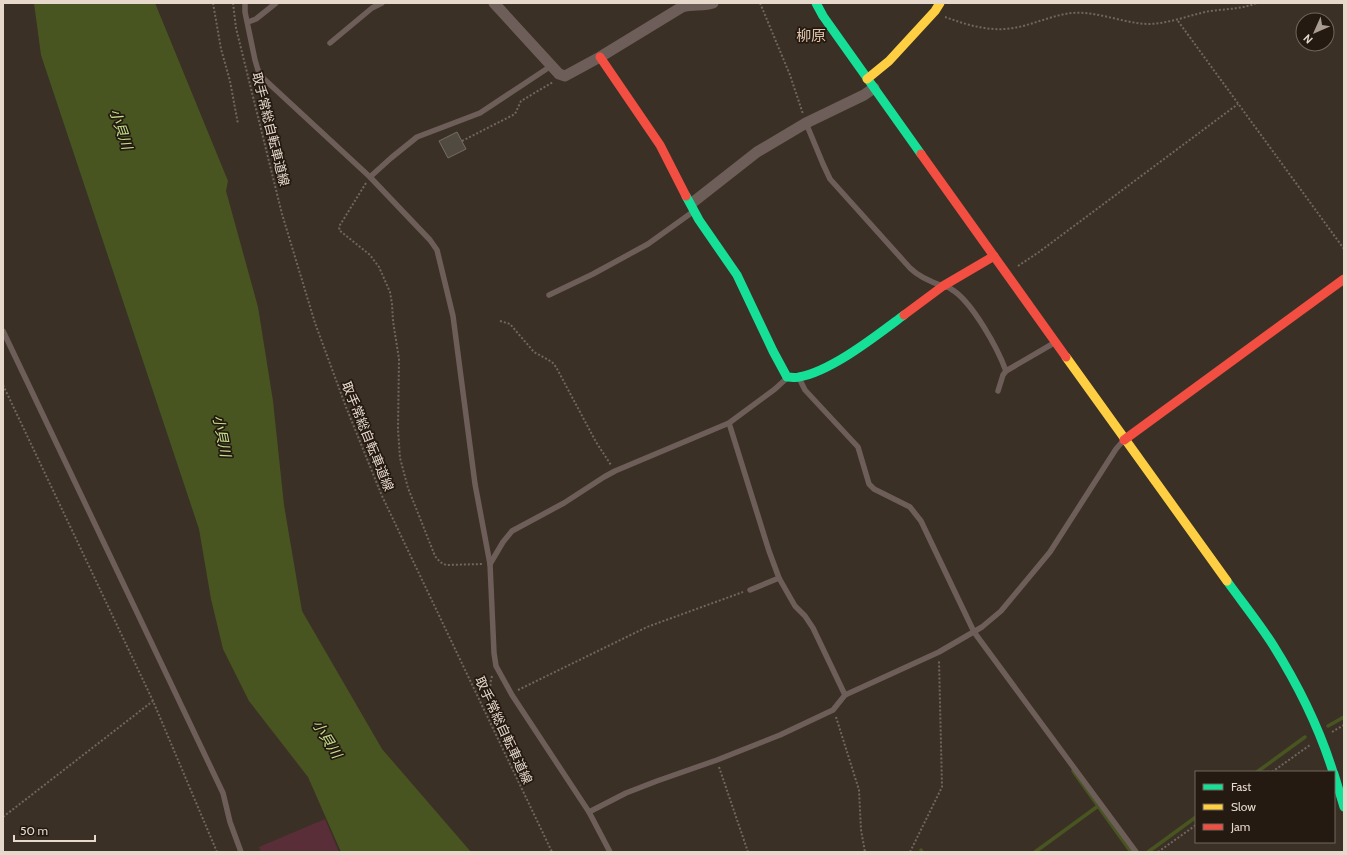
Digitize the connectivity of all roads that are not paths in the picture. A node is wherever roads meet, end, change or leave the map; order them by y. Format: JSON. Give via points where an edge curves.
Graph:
{"nodes":[{"id":1,"x":245,"y":3,"type":"edge"},
{"id":2,"x":276,"y":3,"type":"edge"},
{"id":3,"x":382,"y":3,"type":"edge"},
{"id":4,"x":494,"y":3,"type":"edge"},
{"id":5,"x":713,"y":3,"type":"edge"},
{"id":6,"x":816,"y":3,"type":"edge"},
{"id":7,"x":940,"y":3,"type":"edge"},
{"id":8,"x":696,"y":4,"type":"edge"},
{"id":9,"x":248,"y":22,"type":"junction"},
{"id":10,"x":330,"y":43,"type":"dead end"},
{"id":11,"x":600,"y":57,"type":"junction"},
{"id":12,"x":551,"y":66,"type":"junction"},
{"id":13,"x":867,"y":79,"type":"junction"},
{"id":14,"x":874,"y":88,"type":"junction"},
{"id":15,"x":806,"y":123,"type":"junction"},
{"id":16,"x":370,"y":177,"type":"junction"},
{"id":17,"x":693,"y":207,"type":"junction"},
{"id":18,"x":994,"y":256,"type":"junction"},
{"id":19,"x":1344,"y":279,"type":"edge"},
{"id":20,"x":943,"y":286,"type":"junction"},
{"id":21,"x":549,"y":295,"type":"dead end"},
{"id":22,"x":3,"y":331,"type":"edge"},
{"id":23,"x":1056,"y":342,"type":"junction"},
{"id":24,"x":1006,"y":371,"type":"junction"},
{"id":25,"x":799,"y":377,"type":"junction"},
{"id":26,"x":787,"y":378,"type":"junction"},
{"id":27,"x":998,"y":391,"type":"dead end"},
{"id":28,"x":729,"y":423,"type":"junction"},
{"id":29,"x":1124,"y":440,"type":"junction"},
{"id":30,"x":490,"y":564,"type":"junction"},
{"id":31,"x":779,"y":578,"type":"junction"},
{"id":32,"x":750,"y":590,"type":"road end"},
{"id":33,"x":974,"y":632,"type":"junction"},
{"id":34,"x":845,"y":695,"type":"junction"},
{"id":35,"x":1333,"y":771,"type":"edge"},
{"id":36,"x":1335,"y":776,"type":"edge"},
{"id":37,"x":1344,"y":807,"type":"edge"},
{"id":38,"x":589,"y":812,"type":"junction"},
{"id":39,"x":242,"y":852,"type":"edge"},
{"id":40,"x":610,"y":852,"type":"edge"},
{"id":41,"x":1136,"y":852,"type":"edge"}],
"edges":[{"from":1,"to":9,"type":"lane"},
{"from":2,"to":9,"type":"lane","via":[[256,19]]},
{"from":3,"to":10,"type":"lane","via":[[372,8]]},
{"from":4,"to":12,"type":"street"},
{"from":5,"to":8,"type":"street","via":[[706,6]]},
{"from":6,"to":13,"type":"street"},
{"from":7,"to":13,"type":"street","via":[[889,61]]},
{"from":8,"to":11,"type":"street","via":[[682,7]]},
{"from":9,"to":16,"type":"lane","via":[[258,70],[263,78]]},
{"from":11,"to":12,"type":"street","via":[[565,76]]},
{"from":11,"to":17,"type":"street","via":[[660,145]]},
{"from":12,"to":16,"type":"lane","via":[[480,113],[417,137]]},
{"from":13,"to":14,"type":"street"},
{"from":14,"to":15,"type":"street"},
{"from":14,"to":18,"type":"street"},
{"from":15,"to":17,"type":"street","via":[[757,152]]},
{"from":15,"to":20,"type":"lane","via":[[830,179],[838,189],[910,268]]},
{"from":16,"to":30,"type":"lane","via":[[437,250],[453,316],[475,484]]},
{"from":17,"to":21,"type":"lane","via":[[648,244]]},
{"from":17,"to":26,"type":"street","via":[[737,275]]},
{"from":18,"to":20,"type":"street"},
{"from":18,"to":23,"type":"street"},
{"from":19,"to":29,"type":"street"},
{"from":20,"to":24,"type":"lane","via":[[955,291],[972,310],[994,344]]},
{"from":20,"to":25,"type":"street","via":[[844,357],[818,371]]},
{"from":22,"to":39,"type":"lane","via":[[223,793],[230,822]]},
{"from":23,"to":24,"type":"lane"},
{"from":23,"to":29,"type":"street"},
{"from":24,"to":27,"type":"lane"},
{"from":25,"to":26,"type":"street"},
{"from":25,"to":33,"type":"lane","via":[[805,390],[858,446],[869,484],[910,507],[921,521]]},
{"from":26,"to":28,"type":"lane"},
{"from":28,"to":30,"type":"lane","via":[[615,471],[512,531]]},
{"from":28,"to":31,"type":"lane"},
{"from":29,"to":33,"type":"lane","via":[[1050,552],[1001,611]]},
{"from":29,"to":35,"type":"street","via":[[1276,651],[1321,738]]},
{"from":30,"to":38,"type":"lane","via":[[496,666],[512,695]]},
{"from":31,"to":32,"type":"lane"},
{"from":31,"to":34,"type":"lane","via":[[795,606],[813,628]]},
{"from":33,"to":34,"type":"lane","via":[[939,652]]},
{"from":33,"to":41,"type":"lane"},
{"from":34,"to":38,"type":"lane","via":[[834,710],[780,735],[658,780]]},
{"from":36,"to":37,"type":"street"},
{"from":38,"to":40,"type":"lane"}]}
